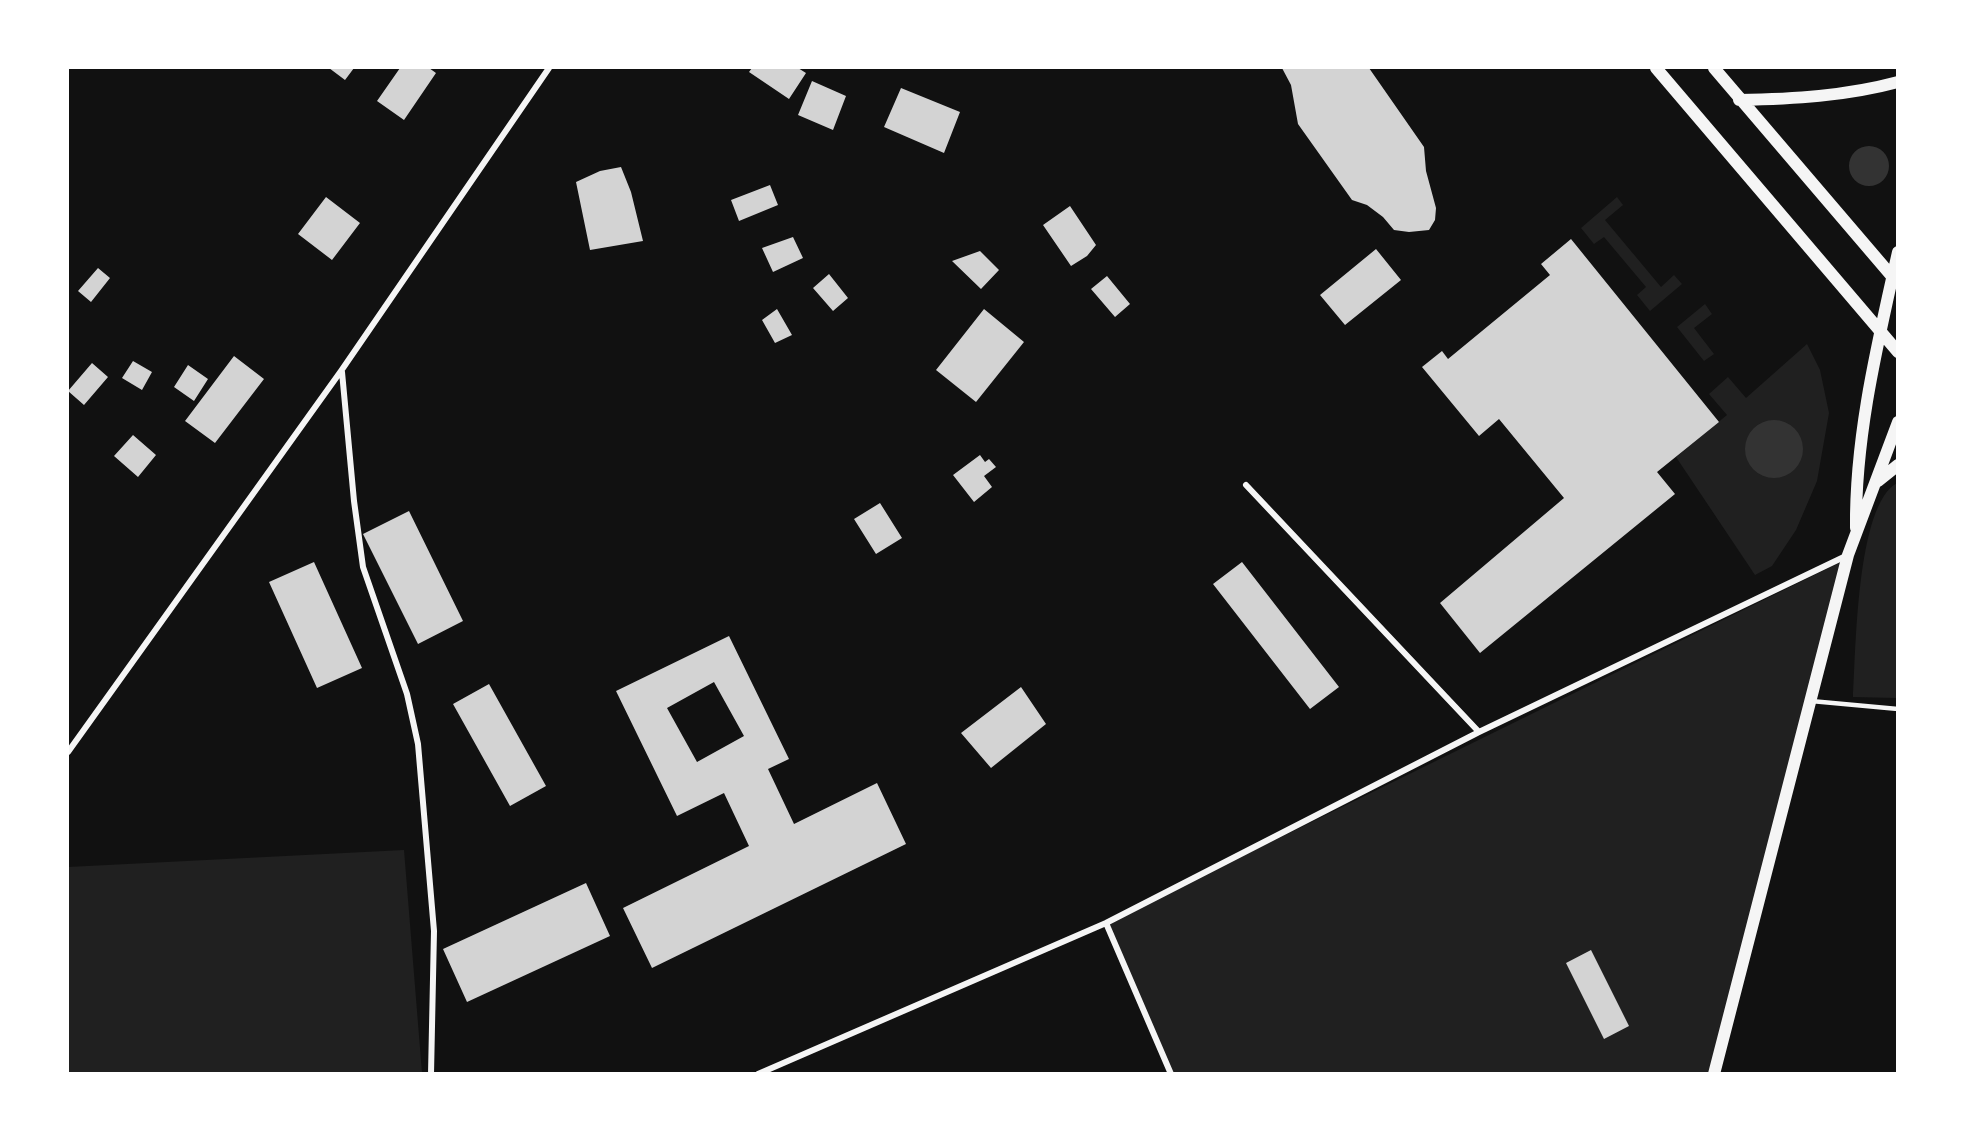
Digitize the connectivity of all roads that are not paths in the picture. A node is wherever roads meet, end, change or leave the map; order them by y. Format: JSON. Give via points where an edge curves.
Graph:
{"nodes":[{"id":1,"x":549,"y":68,"type":"edge"},
{"id":2,"x":1656,"y":68,"type":"edge"},
{"id":3,"x":1714,"y":68,"type":"edge"},
{"id":4,"x":1898,"y":82,"type":"edge"},
{"id":5,"x":1739,"y":100,"type":"junction"},
{"id":6,"x":1898,"y":252,"type":"edge"},
{"id":7,"x":1895,"y":279,"type":"edge"},
{"id":8,"x":1879,"y":333,"type":"junction"},
{"id":9,"x":1898,"y":352,"type":"edge"},
{"id":10,"x":342,"y":371,"type":"junction"},
{"id":11,"x":1898,"y":422,"type":"edge"},
{"id":12,"x":1898,"y":465,"type":"edge"},
{"id":13,"x":1877,"y":482,"type":"junction"},
{"id":14,"x":1246,"y":484,"type":"dead end"},
{"id":15,"x":1856,"y":535,"type":"junction"},
{"id":16,"x":1848,"y":555,"type":"junction"},
{"id":17,"x":1811,"y":701,"type":"junction"},
{"id":18,"x":1898,"y":709,"type":"edge"},
{"id":19,"x":1479,"y":732,"type":"junction"},
{"id":20,"x":68,"y":752,"type":"edge"},
{"id":21,"x":1106,"y":923,"type":"junction"},
{"id":22,"x":431,"y":1074,"type":"edge"},
{"id":23,"x":758,"y":1074,"type":"edge"},
{"id":24,"x":1171,"y":1074,"type":"edge"},
{"id":25,"x":1714,"y":1074,"type":"edge"}],
"edges":[{"from":1,"to":10,"type":"street"},
{"from":2,"to":8,"type":"main road"},
{"from":3,"to":5,"type":"main road"},
{"from":4,"to":5,"type":"main road","via":[[1819,96]]},
{"from":5,"to":7,"type":"main road"},
{"from":6,"to":7,"type":"main road"},
{"from":7,"to":8,"type":"main road"},
{"from":8,"to":9,"type":"main road"},
{"from":8,"to":15,"type":"main road","via":[[1856,497]]},
{"from":10,"to":20,"type":"street"},
{"from":10,"to":22,"type":"street","via":[[363,567],[407,694],[418,744],[434,931]]},
{"from":11,"to":13,"type":"main road"},
{"from":12,"to":13,"type":"main road"},
{"from":13,"to":15,"type":"main road"},
{"from":14,"to":19,"type":"street"},
{"from":15,"to":16,"type":"main road"},
{"from":16,"to":17,"type":"main road"},
{"from":16,"to":19,"type":"street"},
{"from":17,"to":18,"type":"lane"},
{"from":17,"to":25,"type":"main road"},
{"from":19,"to":21,"type":"street"},
{"from":21,"to":23,"type":"street"},
{"from":21,"to":24,"type":"street"}]}
